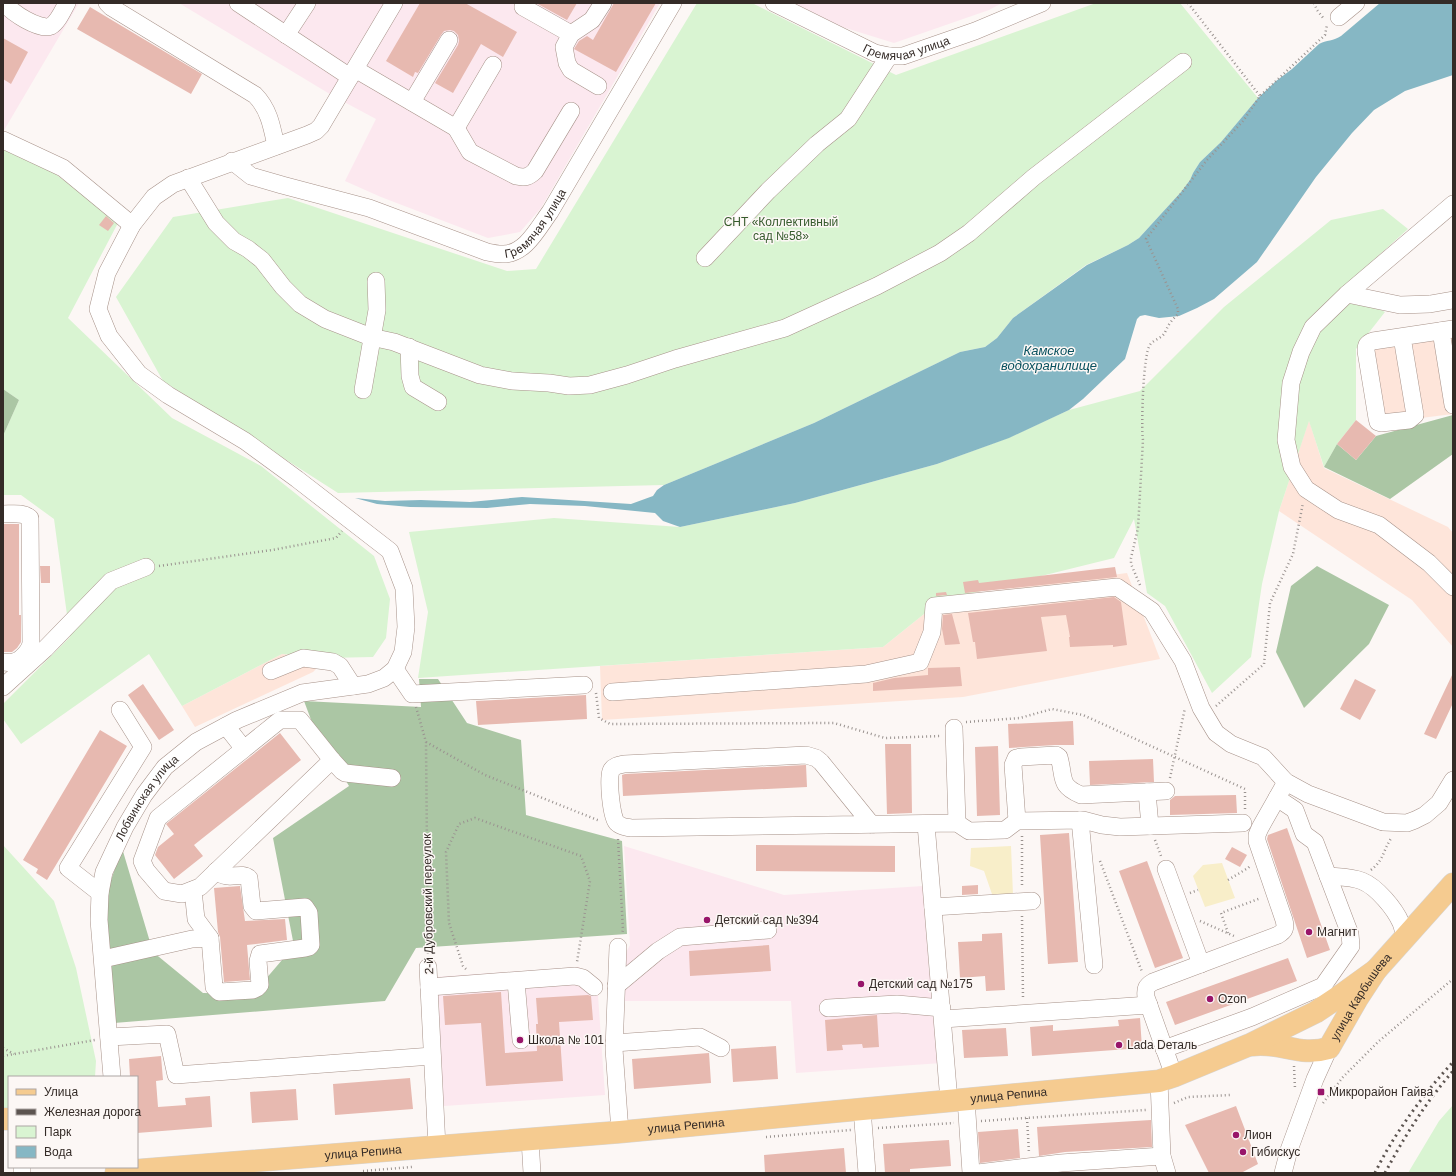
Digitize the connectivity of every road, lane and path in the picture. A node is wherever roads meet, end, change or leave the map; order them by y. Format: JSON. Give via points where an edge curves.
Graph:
{"nodes":[{"id":1,"x":5,"y":3,"type":"edge"},
{"id":2,"x":67,"y":3,"type":"edge"},
{"id":3,"x":107,"y":3,"type":"edge"},
{"id":4,"x":238,"y":3,"type":"edge"},
{"id":5,"x":307,"y":3,"type":"edge"},
{"id":6,"x":394,"y":3,"type":"edge"},
{"id":7,"x":602,"y":3,"type":"edge"},
{"id":8,"x":673,"y":3,"type":"edge"},
{"id":9,"x":774,"y":3,"type":"edge"},
{"id":10,"x":1042,"y":3,"type":"edge"},
{"id":11,"x":1188,"y":3,"type":"edge"},
{"id":12,"x":1314,"y":3,"type":"edge"},
{"id":13,"x":1356,"y":3,"type":"edge"},
{"id":14,"x":523,"y":7,"type":"dead end"},
{"id":15,"x":1339,"y":17,"type":"dead end"},
{"id":16,"x":570,"y":34,"type":"junction"},
{"id":17,"x":286,"y":35,"type":"junction"},
{"id":18,"x":449,"y":40,"type":"dead end"},
{"id":19,"x":889,"y":56,"type":"junction"},
{"id":20,"x":1183,"y":62,"type":"dead end"},
{"id":21,"x":493,"y":65,"type":"dead end"},
{"id":22,"x":352,"y":73,"type":"junction"},
{"id":23,"x":598,"y":86,"type":"dead end"},
{"id":24,"x":1260,"y":96,"type":"junction"},
{"id":25,"x":412,"y":102,"type":"junction"},
{"id":26,"x":570,"y":111,"type":"dead end"},
{"id":27,"x":456,"y":128,"type":"junction"},
{"id":28,"x":3,"y":140,"type":"edge"},
{"id":29,"x":280,"y":144,"type":"junction"},
{"id":30,"x":232,"y":161,"type":"junction"},
{"id":31,"x":188,"y":178,"type":"junction"},
{"id":32,"x":1453,"y":204,"type":"edge"},
{"id":33,"x":132,"y":225,"type":"junction"},
{"id":34,"x":705,"y":258,"type":"dead end"},
{"id":35,"x":376,"y":281,"type":"dead end"},
{"id":36,"x":1346,"y":294,"type":"junction"},
{"id":37,"x":1453,"y":300,"type":"edge"},
{"id":38,"x":1447,"y":330,"type":"edge"},
{"id":39,"x":371,"y":337,"type":"junction"},
{"id":40,"x":1402,"y":337,"type":"junction"},
{"id":41,"x":409,"y":347,"type":"junction"},
{"id":42,"x":363,"y":390,"type":"dead end"},
{"id":43,"x":438,"y":402,"type":"dead end"},
{"id":44,"x":1453,"y":405,"type":"edge"},
{"id":45,"x":1306,"y":489,"type":"junction"},
{"id":46,"x":3,"y":514,"type":"edge"},
{"id":47,"x":351,"y":521,"type":"junction"},
{"id":48,"x":146,"y":567,"type":"joint"},
{"id":49,"x":1453,"y":587,"type":"edge"},
{"id":50,"x":1152,"y":611,"type":"junction"},
{"id":51,"x":3,"y":662,"type":"edge"},
{"id":52,"x":395,"y":668,"type":"junction"},
{"id":53,"x":271,"y":671,"type":"dead end"},
{"id":54,"x":1190,"y":681,"type":"junction"},
{"id":55,"x":584,"y":685,"type":"joint"},
{"id":56,"x":353,"y":686,"type":"junction"},
{"id":57,"x":3,"y":687,"type":"edge"},
{"id":58,"x":612,"y":692,"type":"dead end"},
{"id":59,"x":412,"y":694,"type":"junction"},
{"id":60,"x":120,"y":710,"type":"dead end"},
{"id":61,"x":1206,"y":714,"type":"junction"},
{"id":62,"x":226,"y":726,"type":"junction"},
{"id":63,"x":954,"y":728,"type":"junction"},
{"id":64,"x":426,"y":742,"type":"junction"},
{"id":65,"x":143,"y":747,"type":"junction"},
{"id":66,"x":244,"y":749,"type":"junction"},
{"id":67,"x":1175,"y":757,"type":"junction"},
{"id":68,"x":332,"y":760,"type":"junction"},
{"id":69,"x":165,"y":767,"type":"junction"},
{"id":70,"x":392,"y":778,"type":"dead end"},
{"id":71,"x":1453,"y":780,"type":"edge"},
{"id":72,"x":1286,"y":782,"type":"junction"},
{"id":73,"x":1166,"y":791,"type":"joint"},
{"id":74,"x":1147,"y":792,"type":"junction"},
{"id":75,"x":1277,"y":798,"type":"junction"},
{"id":76,"x":1080,"y":820,"type":"junction"},
{"id":77,"x":1244,"y":820,"type":"joint"},
{"id":78,"x":1017,"y":821,"type":"junction"},
{"id":79,"x":957,"y":823,"type":"junction"},
{"id":80,"x":1406,"y":823,"type":"junction"},
{"id":81,"x":926,"y":824,"type":"junction"},
{"id":82,"x":872,"y":825,"type":"junction"},
{"id":83,"x":618,"y":826,"type":"junction"},
{"id":84,"x":1150,"y":826,"type":"junction"},
{"id":85,"x":1260,"y":853,"type":"junction"},
{"id":86,"x":1098,"y":855,"type":"dead end"},
{"id":87,"x":1166,"y":869,"type":"joint"},
{"id":88,"x":216,"y":871,"type":"junction"},
{"id":89,"x":1328,"y":876,"type":"junction"},
{"id":90,"x":1228,"y":880,"type":"dead end"},
{"id":91,"x":1363,"y":881,"type":"junction"},
{"id":92,"x":1453,"y":884,"type":"edge"},
{"id":93,"x":193,"y":890,"type":"junction"},
{"id":94,"x":100,"y":893,"type":"junction"},
{"id":95,"x":1275,"y":893,"type":"junction"},
{"id":96,"x":1032,"y":901,"type":"dead end"},
{"id":97,"x":933,"y":907,"type":"junction"},
{"id":98,"x":1182,"y":913,"type":"junction"},
{"id":99,"x":768,"y":930,"type":"dead end"},
{"id":100,"x":1228,"y":933,"type":"junction"},
{"id":101,"x":210,"y":938,"type":"junction"},
{"id":102,"x":1405,"y":938,"type":"junction"},
{"id":103,"x":1253,"y":944,"type":"junction"},
{"id":104,"x":618,"y":947,"type":"joint"},
{"id":105,"x":103,"y":959,"type":"junction"},
{"id":106,"x":1201,"y":964,"type":"junction"},
{"id":107,"x":1094,"y":966,"type":"dead end"},
{"id":108,"x":428,"y":967,"type":"joint"},
{"id":109,"x":1376,"y":970,"type":"junction"},
{"id":110,"x":575,"y":976,"type":"junction"},
{"id":111,"x":1453,"y":979,"type":"edge"},
{"id":112,"x":516,"y":981,"type":"junction"},
{"id":113,"x":479,"y":983,"type":"junction"},
{"id":114,"x":429,"y":986,"type":"junction"},
{"id":115,"x":594,"y":986,"type":"dead end"},
{"id":116,"x":616,"y":986,"type":"junction"},
{"id":117,"x":1147,"y":986,"type":"junction"},
{"id":118,"x":1148,"y":1005,"type":"junction"},
{"id":119,"x":828,"y":1008,"type":"dead end"},
{"id":120,"x":1316,"y":1012,"type":"junction"},
{"id":121,"x":942,"y":1014,"type":"junction"},
{"id":122,"x":1340,"y":1027,"type":"junction"},
{"id":123,"x":109,"y":1037,"type":"junction"},
{"id":124,"x":520,"y":1040,"type":"dead end"},
{"id":125,"x":614,"y":1043,"type":"junction"},
{"id":126,"x":1249,"y":1045,"type":"junction"},
{"id":127,"x":3,"y":1048,"type":"edge"},
{"id":128,"x":721,"y":1048,"type":"dead end"},
{"id":129,"x":1329,"y":1048,"type":"junction"},
{"id":130,"x":1164,"y":1050,"type":"junction"},
{"id":131,"x":1295,"y":1050,"type":"junction"},
{"id":132,"x":14,"y":1054,"type":"junction"},
{"id":133,"x":3,"y":1056,"type":"edge"},
{"id":134,"x":432,"y":1056,"type":"junction"},
{"id":135,"x":112,"y":1076,"type":"edge"},
{"id":136,"x":1166,"y":1079,"type":"junction"},
{"id":137,"x":1315,"y":1079,"type":"junction"},
{"id":138,"x":1296,"y":1093,"type":"dead end"},
{"id":139,"x":1231,"y":1095,"type":"dead end"},
{"id":140,"x":957,"y":1100,"type":"junction"},
{"id":141,"x":1322,"y":1104,"type":"dead end"},
{"id":142,"x":1160,"y":1110,"type":"junction"},
{"id":143,"x":1027,"y":1118,"type":"junction"},
{"id":144,"x":862,"y":1119,"type":"junction"},
{"id":145,"x":967,"y":1122,"type":"junction"},
{"id":146,"x":620,"y":1132,"type":"junction"},
{"id":147,"x":760,"y":1137,"type":"dead end"},
{"id":148,"x":530,"y":1140,"type":"junction"},
{"id":149,"x":437,"y":1147,"type":"junction"},
{"id":150,"x":1162,"y":1156,"type":"junction"},
{"id":151,"x":1030,"y":1166,"type":"junction"},
{"id":152,"x":414,"y":1167,"type":"dead end"},
{"id":153,"x":116,"y":1171,"type":"edge"},
{"id":154,"x":356,"y":1172,"type":"dead end"},
{"id":155,"x":532,"y":1173,"type":"edge"},
{"id":156,"x":867,"y":1173,"type":"edge"},
{"id":157,"x":971,"y":1173,"type":"edge"},
{"id":158,"x":978,"y":1173,"type":"edge"},
{"id":159,"x":1167,"y":1173,"type":"edge"},
{"id":160,"x":1283,"y":1173,"type":"edge"}],
"edges":[{"from":1,"to":2,"type":"street","via":[[13,12],[45,27],[56,22]]},
{"from":3,"to":29,"type":"street","via":[[254,96],[262,103],[268,114]]},
{"from":4,"to":17,"type":"street"},
{"from":5,"to":17,"type":"street"},
{"from":6,"to":22,"type":"street"},
{"from":7,"to":16,"type":"street","via":[[592,20]]},
{"from":8,"to":30,"type":"street","name":"Гремячая улица","via":[[550,212],[528,243],[516,251],[504,254],[487,252],[369,208],[252,176]]},
{"from":9,"to":19,"type":"street","name":"Гремячая улица","via":[[861,47]]},
{"from":10,"to":19,"type":"street","name":"Гремячая улица","via":[[975,31],[903,56]]},
{"from":11,"to":24,"type":"path"},
{"from":12,"to":24,"type":"path","via":[[1327,24],[1325,35]]},
{"from":13,"to":15,"type":"street"},
{"from":14,"to":16,"type":"street"},
{"from":16,"to":23,"type":"street","via":[[564,47],[569,67]]},
{"from":17,"to":22,"type":"street"},
{"from":18,"to":25,"type":"street"},
{"from":19,"to":34,"type":"street","via":[[848,119],[817,144],[768,191]]},
{"from":20,"to":41,"type":"street","via":[[1034,177],[969,233],[940,253],[877,286],[785,328],[590,385],[569,386],[512,381],[480,375]]},
{"from":21,"to":27,"type":"street"},
{"from":22,"to":25,"type":"street"},
{"from":22,"to":29,"type":"street","via":[[316,131]]},
{"from":24,"to":50,"type":"path","via":[[1243,121],[1207,160],[1146,240],[1178,309],[1178,314],[1164,334],[1148,347],[1145,370],[1138,528],[1131,564]]},
{"from":25,"to":27,"type":"street"},
{"from":26,"to":27,"type":"street","via":[[535,171],[531,176],[524,178],[470,152]]},
{"from":28,"to":33,"type":"street","via":[[63,168]]},
{"from":29,"to":30,"type":"street"},
{"from":30,"to":31,"type":"street"},
{"from":31,"to":33,"type":"street","via":[[173,184],[154,197]]},
{"from":31,"to":39,"type":"street","via":[[216,223],[262,260],[300,304],[325,319]]},
{"from":32,"to":36,"type":"street"},
{"from":33,"to":47,"type":"street","via":[[106,274],[98,309],[109,336],[140,374],[168,395],[245,441]]},
{"from":35,"to":39,"type":"street","via":[[377,310]]},
{"from":36,"to":37,"type":"street","via":[[1400,305]]},
{"from":36,"to":45,"type":"street","via":[[1313,327],[1301,352],[1291,384],[1286,440],[1292,467]]},
{"from":38,"to":40,"type":"street"},
{"from":38,"to":44,"type":"street"},
{"from":39,"to":41,"type":"street"},
{"from":39,"to":42,"type":"street"},
{"from":40,"to":40,"type":"street","via":[[1373,341],[1366,346],[1377,418],[1381,424],[1409,420],[1414,415]]},
{"from":41,"to":43,"type":"street","via":[[413,387]]},
{"from":45,"to":49,"type":"street","via":[[1338,510],[1378,525],[1429,563]]},
{"from":45,"to":61,"type":"path","via":[[1292,554],[1270,603],[1264,664]]},
{"from":46,"to":51,"type":"street","via":[[22,514],[30,518],[31,643],[17,661]]},
{"from":47,"to":48,"type":"path","via":[[336,538],[272,550]]},
{"from":47,"to":52,"type":"street","via":[[390,551],[404,588],[406,628],[403,652]]},
{"from":48,"to":57,"type":"street","via":[[111,581],[45,649]]},
{"from":50,"to":54,"type":"street","via":[[1182,662]]},
{"from":50,"to":58,"type":"street","via":[[1117,587],[934,606],[932,632],[920,662],[866,674]]},
{"from":52,"to":56,"type":"street","name":"Лобвинская улица","via":[[384,678]]},
{"from":52,"to":59,"type":"street"},
{"from":53,"to":56,"type":"street","via":[[303,658],[333,662],[340,666]]},
{"from":54,"to":61,"type":"street"},
{"from":54,"to":67,"type":"path"},
{"from":55,"to":59,"type":"street"},
{"from":55,"to":63,"type":"path","via":[[595,688],[599,718],[610,724],[834,723],[885,738],[941,736]]},
{"from":56,"to":62,"type":"street","name":"Лобвинская улица","via":[[302,693]]},
{"from":59,"to":64,"type":"path","name":"2-й Дубровский переулок"},
{"from":60,"to":65,"type":"street"},
{"from":61,"to":72,"type":"street","via":[[1216,733],[1231,744],[1263,757]]},
{"from":62,"to":66,"type":"street"},
{"from":62,"to":69,"type":"street","name":"Лобвинская улица","via":[[196,742]]},
{"from":63,"to":67,"type":"path","via":[[963,722],[1020,718],[1052,709],[1083,715]]},
{"from":63,"to":79,"type":"street"},
{"from":64,"to":83,"type":"path","via":[[485,775]]},
{"from":64,"to":108,"type":"path","name":"2-й Дубровский переулок"},
{"from":65,"to":69,"type":"street"},
{"from":65,"to":94,"type":"street","via":[[68,868]]},
{"from":66,"to":68,"type":"street","via":[[280,720],[300,720]]},
{"from":66,"to":93,"type":"street","via":[[158,818],[143,856],[142,861],[146,870],[164,891],[182,894]]},
{"from":67,"to":73,"type":"path"},
{"from":67,"to":77,"type":"path","via":[[1245,789]]},
{"from":68,"to":70,"type":"street","via":[[345,773]]},
{"from":68,"to":88,"type":"street"},
{"from":69,"to":94,"type":"street","name":"Лобвинская улица","via":[[125,827],[104,872]]},
{"from":71,"to":80,"type":"street","via":[[1439,803],[1425,815]]},
{"from":72,"to":75,"type":"street"},
{"from":72,"to":80,"type":"street","via":[[1308,794],[1383,822]]},
{"from":73,"to":74,"type":"street"},
{"from":74,"to":78,"type":"street","via":[[1081,795],[1072,791],[1062,780],[1059,757],[1056,755],[1016,758],[1014,765]]},
{"from":74,"to":84,"type":"street"},
{"from":75,"to":85,"type":"street","via":[[1258,835]]},
{"from":75,"to":89,"type":"street","via":[[1295,810],[1304,834],[1315,842]]},
{"from":76,"to":78,"type":"street"},
{"from":76,"to":84,"type":"street","via":[[1120,827]]},
{"from":76,"to":107,"type":"street"},
{"from":77,"to":84,"type":"street"},
{"from":78,"to":79,"type":"street","via":[[1005,830],[969,831]]},
{"from":79,"to":81,"type":"street"},
{"from":80,"to":91,"type":"path","via":[[1402,824],[1387,844],[1378,864]]},
{"from":81,"to":82,"type":"street"},
{"from":81,"to":97,"type":"street"},
{"from":82,"to":83,"type":"street","via":[[631,828]]},
{"from":82,"to":83,"type":"street","via":[[821,762],[806,755],[615,766],[610,778],[612,815]]},
{"from":83,"to":104,"type":"path","via":[[623,930]]},
{"from":84,"to":87,"type":"path"},
{"from":85,"to":90,"type":"path","via":[[1248,868]]},
{"from":85,"to":95,"type":"street"},
{"from":86,"to":117,"type":"path"},
{"from":87,"to":98,"type":"street"},
{"from":88,"to":93,"type":"street","via":[[200,887]]},
{"from":88,"to":101,"type":"street","via":[[224,876],[249,878],[252,906],[256,911],[305,907],[309,913],[311,945],[260,954],[260,985],[257,988],[219,992],[214,986]]},
{"from":89,"to":91,"type":"street"},
{"from":89,"to":130,"type":"street","via":[[1352,940],[1348,951],[1323,986],[1252,1017]]},
{"from":91,"to":102,"type":"street","via":[[1379,892],[1394,909],[1402,924]]},
{"from":92,"to":102,"type":"main road","name":"улица Карбышева"},
{"from":93,"to":101,"type":"street","via":[[196,919]]},
{"from":94,"to":105,"type":"street","name":"Лобвинская улица","via":[[99,920]]},
{"from":95,"to":100,"type":"path","via":[[1222,913]]},
{"from":95,"to":103,"type":"street","via":[[1286,926],[1284,931]]},
{"from":96,"to":97,"type":"street"},
{"from":97,"to":121,"type":"street"},
{"from":98,"to":100,"type":"path"},
{"from":98,"to":106,"type":"street"},
{"from":99,"to":116,"type":"street","via":[[680,937],[658,951]]},
{"from":100,"to":103,"type":"path"},
{"from":101,"to":105,"type":"street","via":[[192,939]]},
{"from":102,"to":109,"type":"main road","name":"улица Карбышева"},
{"from":103,"to":106,"type":"street"},
{"from":104,"to":116,"type":"street"},
{"from":105,"to":123,"type":"street","name":"Лобвинская улица"},
{"from":106,"to":117,"type":"street"},
{"from":108,"to":114,"type":"street","name":"2-й Дубровский переулок"},
{"from":109,"to":120,"type":"main road","name":"улица Репина"},
{"from":109,"to":122,"type":"main road","name":"улица Карбышева"},
{"from":110,"to":112,"type":"street"},
{"from":110,"to":113,"type":"path","via":[[590,881],[581,856],[475,818],[459,824],[446,852],[449,923],[463,966]]},
{"from":110,"to":115,"type":"street","via":[[584,978]]},
{"from":111,"to":141,"type":"path","via":[[1379,1041],[1343,1077]]},
{"from":112,"to":113,"type":"street"},
{"from":112,"to":124,"type":"street"},
{"from":113,"to":114,"type":"street"},
{"from":114,"to":134,"type":"street","name":"2-й Дубровский переулок"},
{"from":116,"to":125,"type":"street"},
{"from":117,"to":118,"type":"street","via":[[1145,991]]},
{"from":118,"to":121,"type":"street"},
{"from":118,"to":130,"type":"street"},
{"from":119,"to":121,"type":"street","via":[[897,1004]]},
{"from":120,"to":122,"type":"main road","via":[[1332,1019]]},
{"from":120,"to":126,"type":"main road","name":"улица Репина"},
{"from":121,"to":140,"type":"street"},
{"from":122,"to":129,"type":"main road","name":"улица Карбышева"},
{"from":123,"to":132,"type":"path"},
{"from":123,"to":134,"type":"street","via":[[167,1034],[176,1075]]},
{"from":123,"to":135,"type":"street","name":"Лобвинская улица"},
{"from":125,"to":128,"type":"street","via":[[700,1037]]},
{"from":125,"to":146,"type":"street"},
{"from":126,"to":131,"type":"main road","via":[[1272,1044]]},
{"from":126,"to":136,"type":"main road","name":"улица Репина"},
{"from":127,"to":132,"type":"path"},
{"from":129,"to":131,"type":"main road","via":[[1318,1051]]},
{"from":129,"to":137,"type":"street","name":"улица Карбышева"},
{"from":130,"to":136,"type":"street"},
{"from":131,"to":137,"type":"street","via":[[1306,1061]]},
{"from":131,"to":138,"type":"path"},
{"from":132,"to":133,"type":"path"},
{"from":134,"to":149,"type":"street","name":"2-й Дубровский переулок"},
{"from":136,"to":140,"type":"main road","name":"улица Репина"},
{"from":136,"to":142,"type":"street"},
{"from":137,"to":160,"type":"street","name":"улица Карбышева"},
{"from":139,"to":142,"type":"path","via":[[1188,1097]]},
{"from":140,"to":144,"type":"main road","name":"улица Репина"},
{"from":140,"to":145,"type":"street"},
{"from":142,"to":143,"type":"path"},
{"from":142,"to":150,"type":"street"},
{"from":143,"to":145,"type":"path"},
{"from":143,"to":151,"type":"path"},
{"from":144,"to":145,"type":"path"},
{"from":144,"to":146,"type":"main road","name":"улица Репина"},
{"from":144,"to":147,"type":"path"},
{"from":144,"to":156,"type":"street"},
{"from":145,"to":157,"type":"street"},
{"from":146,"to":148,"type":"main road","name":"улица Репина"},
{"from":148,"to":149,"type":"main road","name":"улица Репина"},
{"from":148,"to":155,"type":"street"},
{"from":149,"to":153,"type":"main road","name":"улица Репина"},
{"from":150,"to":151,"type":"street"},
{"from":150,"to":159,"type":"street"},
{"from":151,"to":158,"type":"street"},
{"from":152,"to":154,"type":"path"}]}
